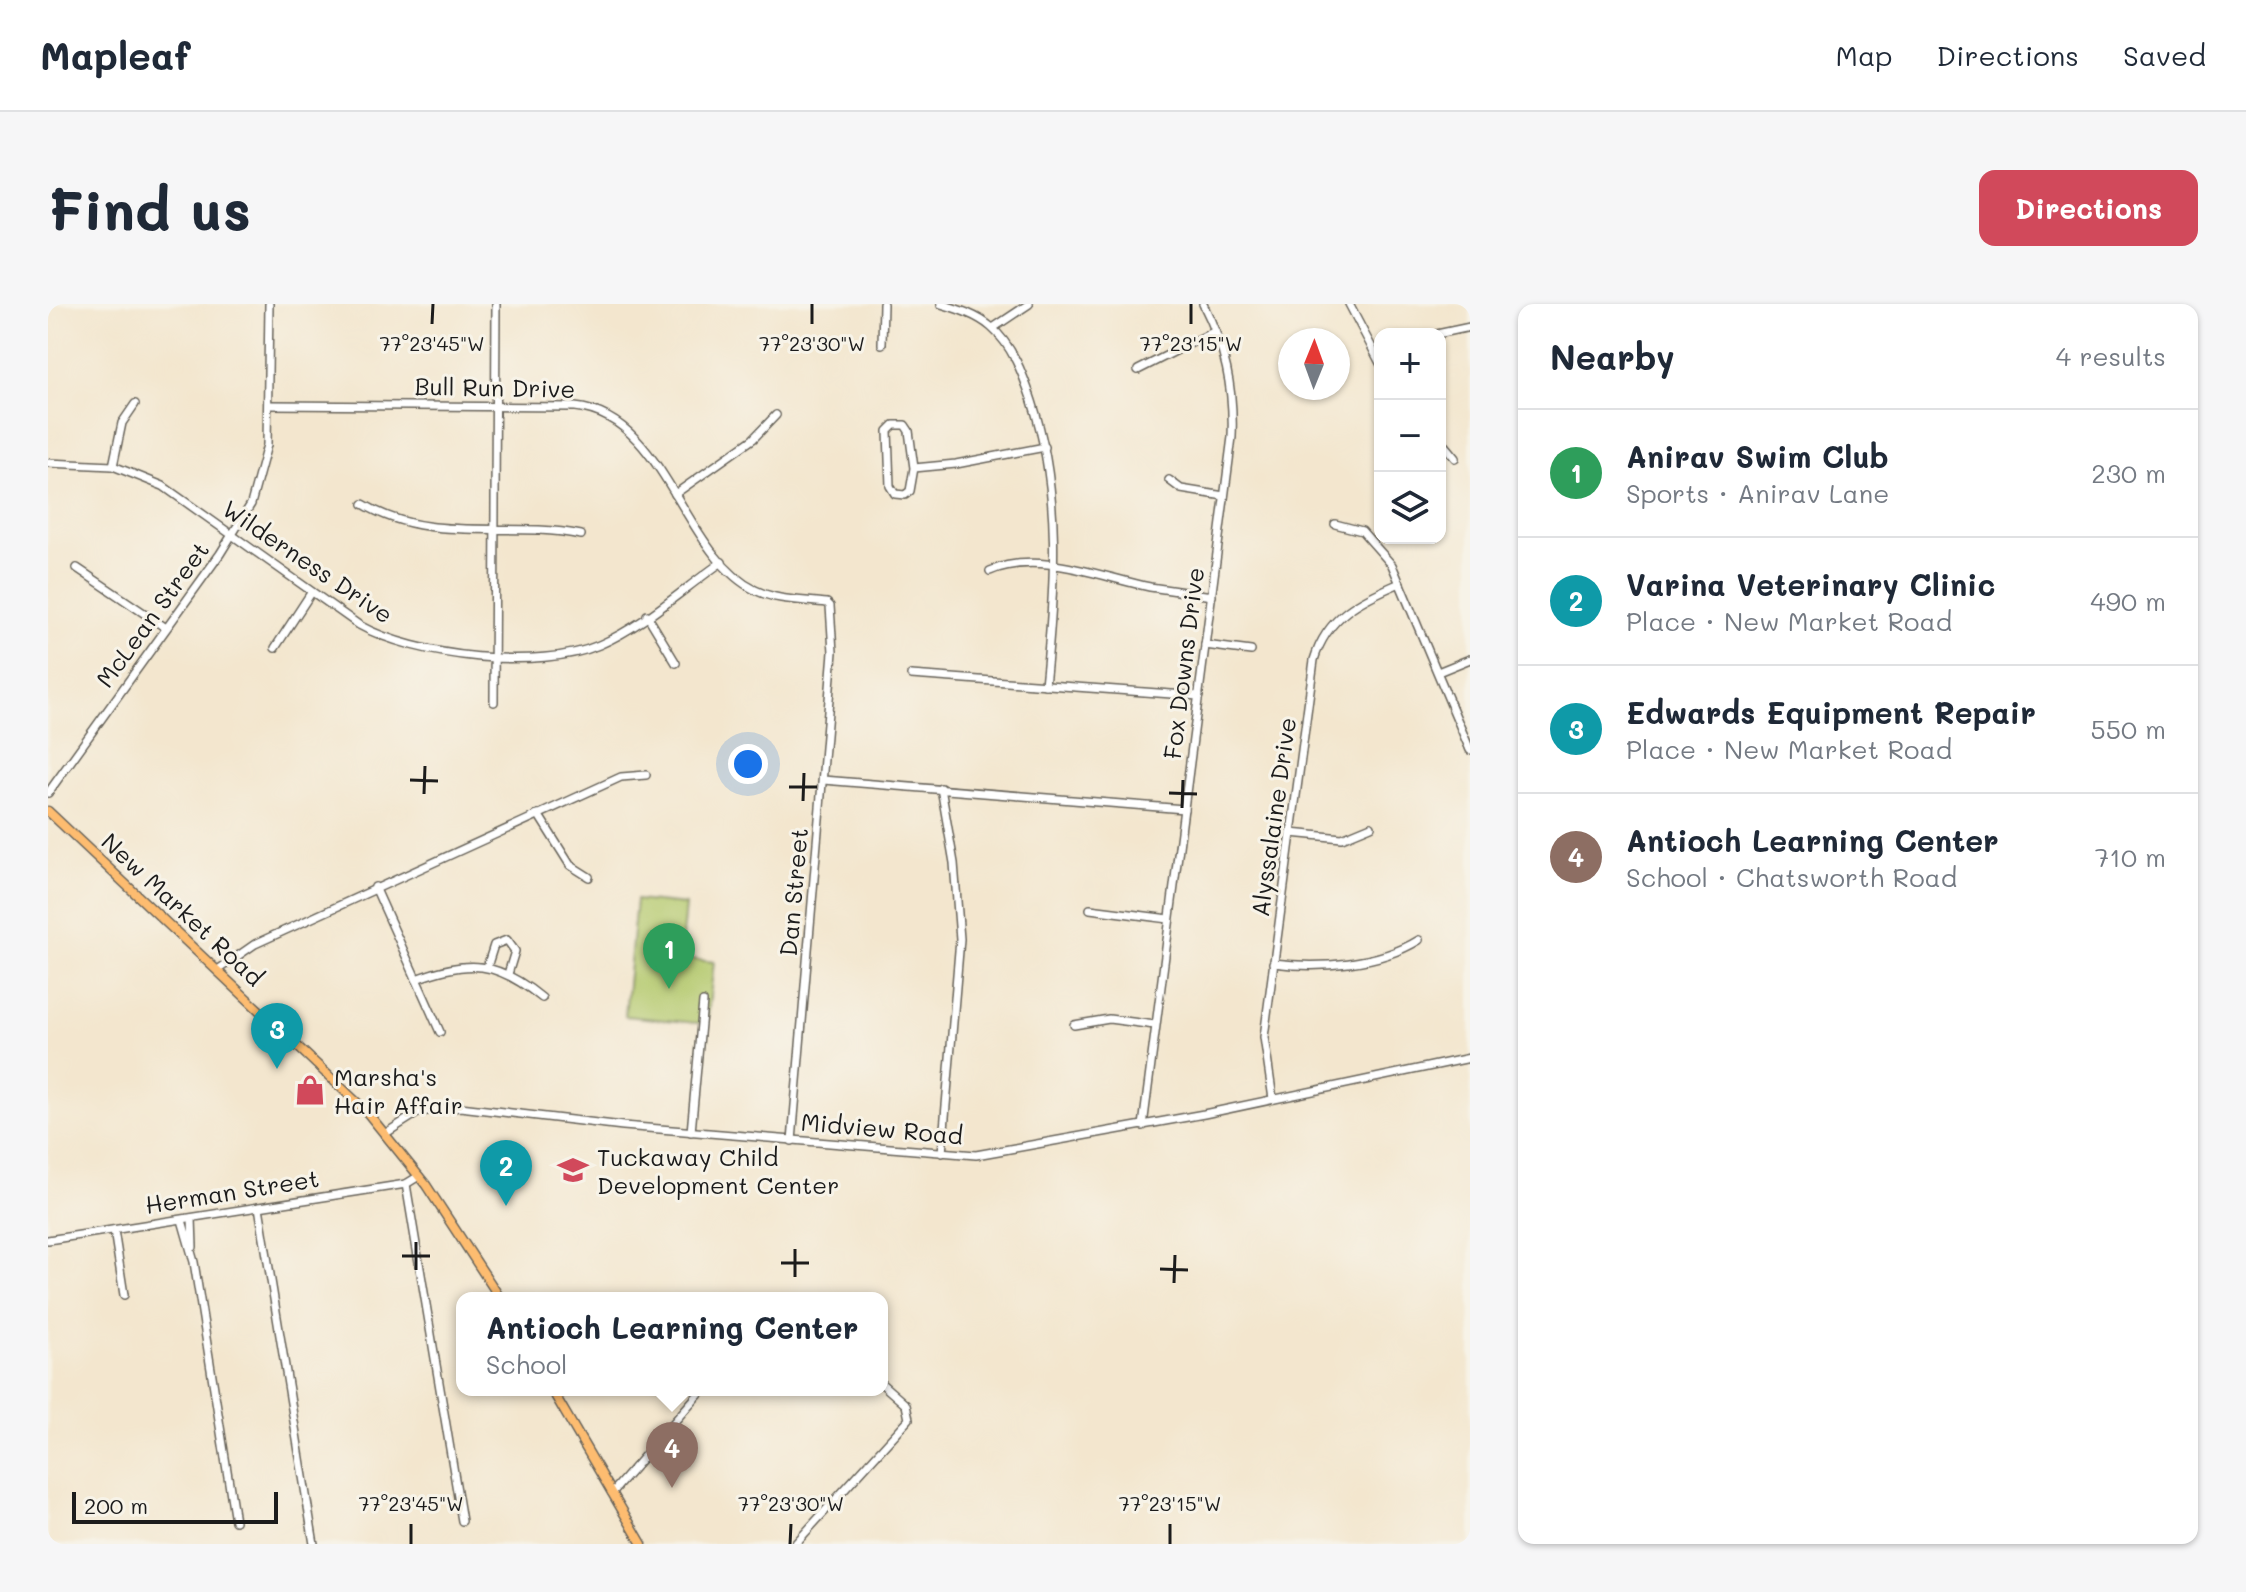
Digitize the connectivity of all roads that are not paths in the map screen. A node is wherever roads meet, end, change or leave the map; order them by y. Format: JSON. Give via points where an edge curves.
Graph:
{"nodes":[{"id":1,"x":269,"y":304,"type":"edge"},
{"id":2,"x":496,"y":304,"type":"edge"},
{"id":3,"x":883,"y":304,"type":"edge"},
{"id":4,"x":941,"y":304,"type":"edge"},
{"id":5,"x":1029,"y":304,"type":"edge"},
{"id":6,"x":1203,"y":304,"type":"edge"},
{"id":7,"x":1349,"y":304,"type":"edge"},
{"id":8,"x":1470,"y":327,"type":"edge"},
{"id":9,"x":993,"y":328,"type":"junction"},
{"id":10,"x":1215,"y":331,"type":"junction"},
{"id":11,"x":1446,"y":332,"type":"edge"},
{"id":12,"x":882,"y":344,"type":"dead end"},
{"id":13,"x":1374,"y":351,"type":"edge"},
{"id":14,"x":1138,"y":370,"type":"dead end"},
{"id":15,"x":135,"y":404,"type":"dead end"},
{"id":16,"x":269,"y":405,"type":"junction"},
{"id":17,"x":496,"y":407,"type":"junction"},
{"id":18,"x":776,"y":415,"type":"dead end"},
{"id":19,"x":1045,"y":447,"type":"junction"},
{"id":20,"x":1446,"y":447,"type":"edge"},
{"id":21,"x":1455,"y":458,"type":"dead end"},
{"id":22,"x":48,"y":463,"type":"edge"},
{"id":23,"x":113,"y":466,"type":"junction"},
{"id":24,"x":914,"y":468,"type":"junction"},
{"id":25,"x":1169,"y":480,"type":"dead end"},
{"id":26,"x":675,"y":494,"type":"junction"},
{"id":27,"x":1224,"y":496,"type":"junction"},
{"id":28,"x":363,"y":504,"type":"dead end"},
{"id":29,"x":1335,"y":524,"type":"dead end"},
{"id":30,"x":495,"y":530,"type":"junction"},
{"id":31,"x":233,"y":535,"type":"junction"},
{"id":32,"x":581,"y":535,"type":"dead end"},
{"id":33,"x":722,"y":562,"type":"junction"},
{"id":34,"x":1053,"y":567,"type":"junction"},
{"id":35,"x":77,"y":568,"type":"dead end"},
{"id":36,"x":990,"y":571,"type":"dead end"},
{"id":37,"x":1400,"y":583,"type":"junction"},
{"id":38,"x":311,"y":593,"type":"junction"},
{"id":39,"x":1212,"y":596,"type":"junction"},
{"id":40,"x":825,"y":603,"type":"joint"},
{"id":41,"x":647,"y":615,"type":"junction"},
{"id":42,"x":166,"y":628,"type":"junction"},
{"id":43,"x":1205,"y":645,"type":"junction"},
{"id":44,"x":275,"y":648,"type":"dead end"},
{"id":45,"x":1251,"y":651,"type":"dead end"},
{"id":46,"x":494,"y":656,"type":"junction"},
{"id":47,"x":1470,"y":659,"type":"edge"},
{"id":48,"x":676,"y":663,"type":"dead end"},
{"id":49,"x":1438,"y":672,"type":"junction"},
{"id":50,"x":911,"y":675,"type":"dead end"},
{"id":51,"x":1045,"y":685,"type":"junction"},
{"id":52,"x":1199,"y":696,"type":"junction"},
{"id":53,"x":494,"y":702,"type":"dead end"},
{"id":54,"x":1470,"y":750,"type":"edge"},
{"id":55,"x":646,"y":775,"type":"dead end"},
{"id":56,"x":823,"y":780,"type":"junction"},
{"id":57,"x":941,"y":788,"type":"junction"},
{"id":58,"x":48,"y":793,"type":"edge"},
{"id":59,"x":1184,"y":809,"type":"junction"},
{"id":60,"x":48,"y":811,"type":"edge"},
{"id":61,"x":538,"y":814,"type":"junction"},
{"id":62,"x":1371,"y":826,"type":"dead end"},
{"id":63,"x":1291,"y":833,"type":"junction"},
{"id":64,"x":589,"y":877,"type":"dead end"},
{"id":65,"x":375,"y":887,"type":"junction"},
{"id":66,"x":1090,"y":909,"type":"dead end"},
{"id":67,"x":1169,"y":919,"type":"junction"},
{"id":68,"x":1419,"y":940,"type":"dead end"},
{"id":69,"x":1273,"y":963,"type":"junction"},
{"id":70,"x":487,"y":967,"type":"junction"},
{"id":71,"x":219,"y":969,"type":"junction"},
{"id":72,"x":508,"y":974,"type":"junction"},
{"id":73,"x":416,"y":979,"type":"junction"},
{"id":74,"x":542,"y":998,"type":"dead end"},
{"id":75,"x":703,"y":1002,"type":"dead end"},
{"id":76,"x":1074,"y":1025,"type":"dead end"},
{"id":77,"x":1155,"y":1025,"type":"junction"},
{"id":78,"x":440,"y":1032,"type":"dead end"},
{"id":79,"x":1470,"y":1058,"type":"edge"},
{"id":80,"x":1273,"y":1099,"type":"junction"},
{"id":81,"x":1143,"y":1126,"type":"junction"},
{"id":82,"x":691,"y":1132,"type":"junction"},
{"id":83,"x":386,"y":1133,"type":"junction"},
{"id":84,"x":792,"y":1141,"type":"junction"},
{"id":85,"x":942,"y":1153,"type":"junction"},
{"id":86,"x":419,"y":1176,"type":"junction"},
{"id":87,"x":406,"y":1184,"type":"junction"},
{"id":88,"x":259,"y":1207,"type":"junction"},
{"id":89,"x":192,"y":1218,"type":"junction"},
{"id":90,"x":182,"y":1220,"type":"junction"},
{"id":91,"x":114,"y":1230,"type":"junction"},
{"id":92,"x":48,"y":1240,"type":"edge"},
{"id":93,"x":194,"y":1262,"type":"junction"},
{"id":94,"x":496,"y":1292,"type":"edge"},
{"id":95,"x":124,"y":1295,"type":"dead end"},
{"id":96,"x":888,"y":1390,"type":"edge"},
{"id":97,"x":555,"y":1396,"type":"edge"},
{"id":98,"x":697,"y":1396,"type":"edge"},
{"id":99,"x":612,"y":1493,"type":"junction"},
{"id":100,"x":235,"y":1521,"type":"dead end"},
{"id":101,"x":462,"y":1521,"type":"dead end"},
{"id":102,"x":314,"y":1544,"type":"edge"},
{"id":103,"x":642,"y":1544,"type":"edge"},
{"id":104,"x":795,"y":1544,"type":"edge"}],
"edges":[{"from":1,"to":16,"type":"street","name":"McLean Street"},
{"from":2,"to":17,"type":"street"},
{"from":3,"to":12,"type":"street"},
{"from":4,"to":9,"type":"street"},
{"from":5,"to":9,"type":"street"},
{"from":6,"to":10,"type":"street","name":"Fox Downs Drive"},
{"from":7,"to":13,"type":"street"},
{"from":8,"to":11,"type":"street"},
{"from":9,"to":19,"type":"street","via":[[1014,357]]},
{"from":10,"to":14,"type":"street"},
{"from":10,"to":27,"type":"street","name":"Fox Downs Drive","via":[[1225,353],[1232,403]]},
{"from":15,"to":23,"type":"street","via":[[122,423]]},
{"from":16,"to":17,"type":"street","name":"Bull Run Drive"},
{"from":16,"to":31,"type":"street","name":"McLean Street","via":[[261,477]]},
{"from":17,"to":26,"type":"street","name":"Bull Run Drive","via":[[575,407],[603,413],[636,438]]},
{"from":17,"to":30,"type":"street"},
{"from":18,"to":26,"type":"street","via":[[753,439]]},
{"from":19,"to":24,"type":"street"},
{"from":19,"to":34,"type":"street","via":[[1055,515]]},
{"from":20,"to":21,"type":"street"},
{"from":22,"to":23,"type":"street","name":"Wilderness Drive"},
{"from":23,"to":31,"type":"street","name":"Wilderness Drive","via":[[163,486]]},
{"from":24,"to":24,"type":"street","via":[[909,431],[905,425],[894,425],[888,431],[890,486],[895,494],[910,491]]},
{"from":25,"to":27,"type":"street","via":[[1181,489]]},
{"from":26,"to":33,"type":"street","name":"Bull Run Drive"},
{"from":27,"to":39,"type":"street","name":"Fox Downs Drive"},
{"from":28,"to":30,"type":"street","via":[[380,515],[417,525]]},
{"from":29,"to":37,"type":"street","via":[[1370,537]]},
{"from":30,"to":32,"type":"street"},
{"from":30,"to":46,"type":"street"},
{"from":31,"to":38,"type":"street","name":"Wilderness Drive"},
{"from":31,"to":42,"type":"street","name":"McLean Street"},
{"from":33,"to":40,"type":"street","name":"Bull Run Drive","via":[[767,595]]},
{"from":33,"to":41,"type":"street","name":"Wilderness Drive"},
{"from":34,"to":36,"type":"street","via":[[1008,563]]},
{"from":34,"to":39,"type":"street"},
{"from":34,"to":51,"type":"street"},
{"from":35,"to":42,"type":"street"},
{"from":37,"to":49,"type":"street"},
{"from":37,"to":63,"type":"street","name":"Alyssalaine Drive","via":[[1349,608],[1319,645]]},
{"from":38,"to":44,"type":"street"},
{"from":38,"to":46,"type":"street","name":"Wilderness Drive","via":[[391,641],[443,654]]},
{"from":39,"to":43,"type":"street","name":"Fox Downs Drive"},
{"from":40,"to":56,"type":"street","name":"Dan Street","via":[[833,623]]},
{"from":41,"to":46,"type":"street","name":"Wilderness Drive","via":[[585,650]]},
{"from":41,"to":48,"type":"street"},
{"from":42,"to":58,"type":"street","name":"McLean Street"},
{"from":43,"to":45,"type":"street"},
{"from":43,"to":52,"type":"street","name":"Fox Downs Drive"},
{"from":46,"to":53,"type":"street"},
{"from":47,"to":49,"type":"street"},
{"from":49,"to":54,"type":"street"},
{"from":50,"to":51,"type":"street"},
{"from":51,"to":52,"type":"street"},
{"from":52,"to":59,"type":"street","name":"Fox Downs Drive"},
{"from":55,"to":61,"type":"street","via":[[621,777]]},
{"from":56,"to":57,"type":"street"},
{"from":56,"to":84,"type":"street","name":"Dan Street"},
{"from":57,"to":59,"type":"street"},
{"from":57,"to":85,"type":"street","via":[[960,939]]},
{"from":59,"to":67,"type":"street","name":"Fox Downs Drive"},
{"from":60,"to":71,"type":"main road","name":"New Market Road"},
{"from":61,"to":64,"type":"street","via":[[570,865]]},
{"from":61,"to":65,"type":"street"},
{"from":62,"to":63,"type":"street","via":[[1342,838]]},
{"from":63,"to":69,"type":"street","name":"Alyssalaine Drive"},
{"from":65,"to":71,"type":"street","via":[[247,948]]},
{"from":65,"to":73,"type":"street"},
{"from":66,"to":67,"type":"street"},
{"from":67,"to":77,"type":"street","name":"Fox Downs Drive"},
{"from":68,"to":69,"type":"street","via":[[1394,952],[1320,967]]},
{"from":69,"to":80,"type":"street","name":"Alyssalaine Drive","via":[[1264,1044]]},
{"from":70,"to":72,"type":"street"},
{"from":70,"to":72,"type":"street","via":[[494,945],[507,940],[515,951]]},
{"from":70,"to":73,"type":"street","via":[[457,966]]},
{"from":71,"to":83,"type":"main road","name":"New Market Road"},
{"from":72,"to":74,"type":"street"},
{"from":73,"to":78,"type":"street"},
{"from":75,"to":82,"type":"street"},
{"from":76,"to":77,"type":"street","via":[[1109,1019]]},
{"from":77,"to":81,"type":"street","name":"Fox Downs Drive"},
{"from":79,"to":80,"type":"street","name":"Midview Road"},
{"from":80,"to":81,"type":"street","name":"Midview Road"},
{"from":81,"to":85,"type":"street","name":"Midview Road","via":[[976,1155]]},
{"from":82,"to":83,"type":"street","name":"Midview Road","via":[[460,1107],[419,1112]]},
{"from":82,"to":84,"type":"street","name":"Midview Road"},
{"from":83,"to":86,"type":"main road","name":"New Market Road"},
{"from":84,"to":85,"type":"street","name":"Midview Road"},
{"from":86,"to":87,"type":"street","name":"Herman Street"},
{"from":86,"to":94,"type":"main road","name":"New Market Road"},
{"from":87,"to":88,"type":"street","name":"Herman Street"},
{"from":87,"to":101,"type":"street"},
{"from":88,"to":89,"type":"street","name":"Herman Street"},
{"from":88,"to":102,"type":"street"},
{"from":89,"to":90,"type":"street","name":"Herman Street"},
{"from":89,"to":93,"type":"street"},
{"from":90,"to":91,"type":"street","name":"Herman Street"},
{"from":90,"to":93,"type":"street"},
{"from":91,"to":92,"type":"street","name":"Herman Street"},
{"from":91,"to":95,"type":"street"},
{"from":93,"to":100,"type":"street"},
{"from":96,"to":104,"type":"street","via":[[910,1413],[905,1426]]},
{"from":97,"to":99,"type":"main road"},
{"from":98,"to":99,"type":"street"},
{"from":99,"to":103,"type":"main road"}]}
